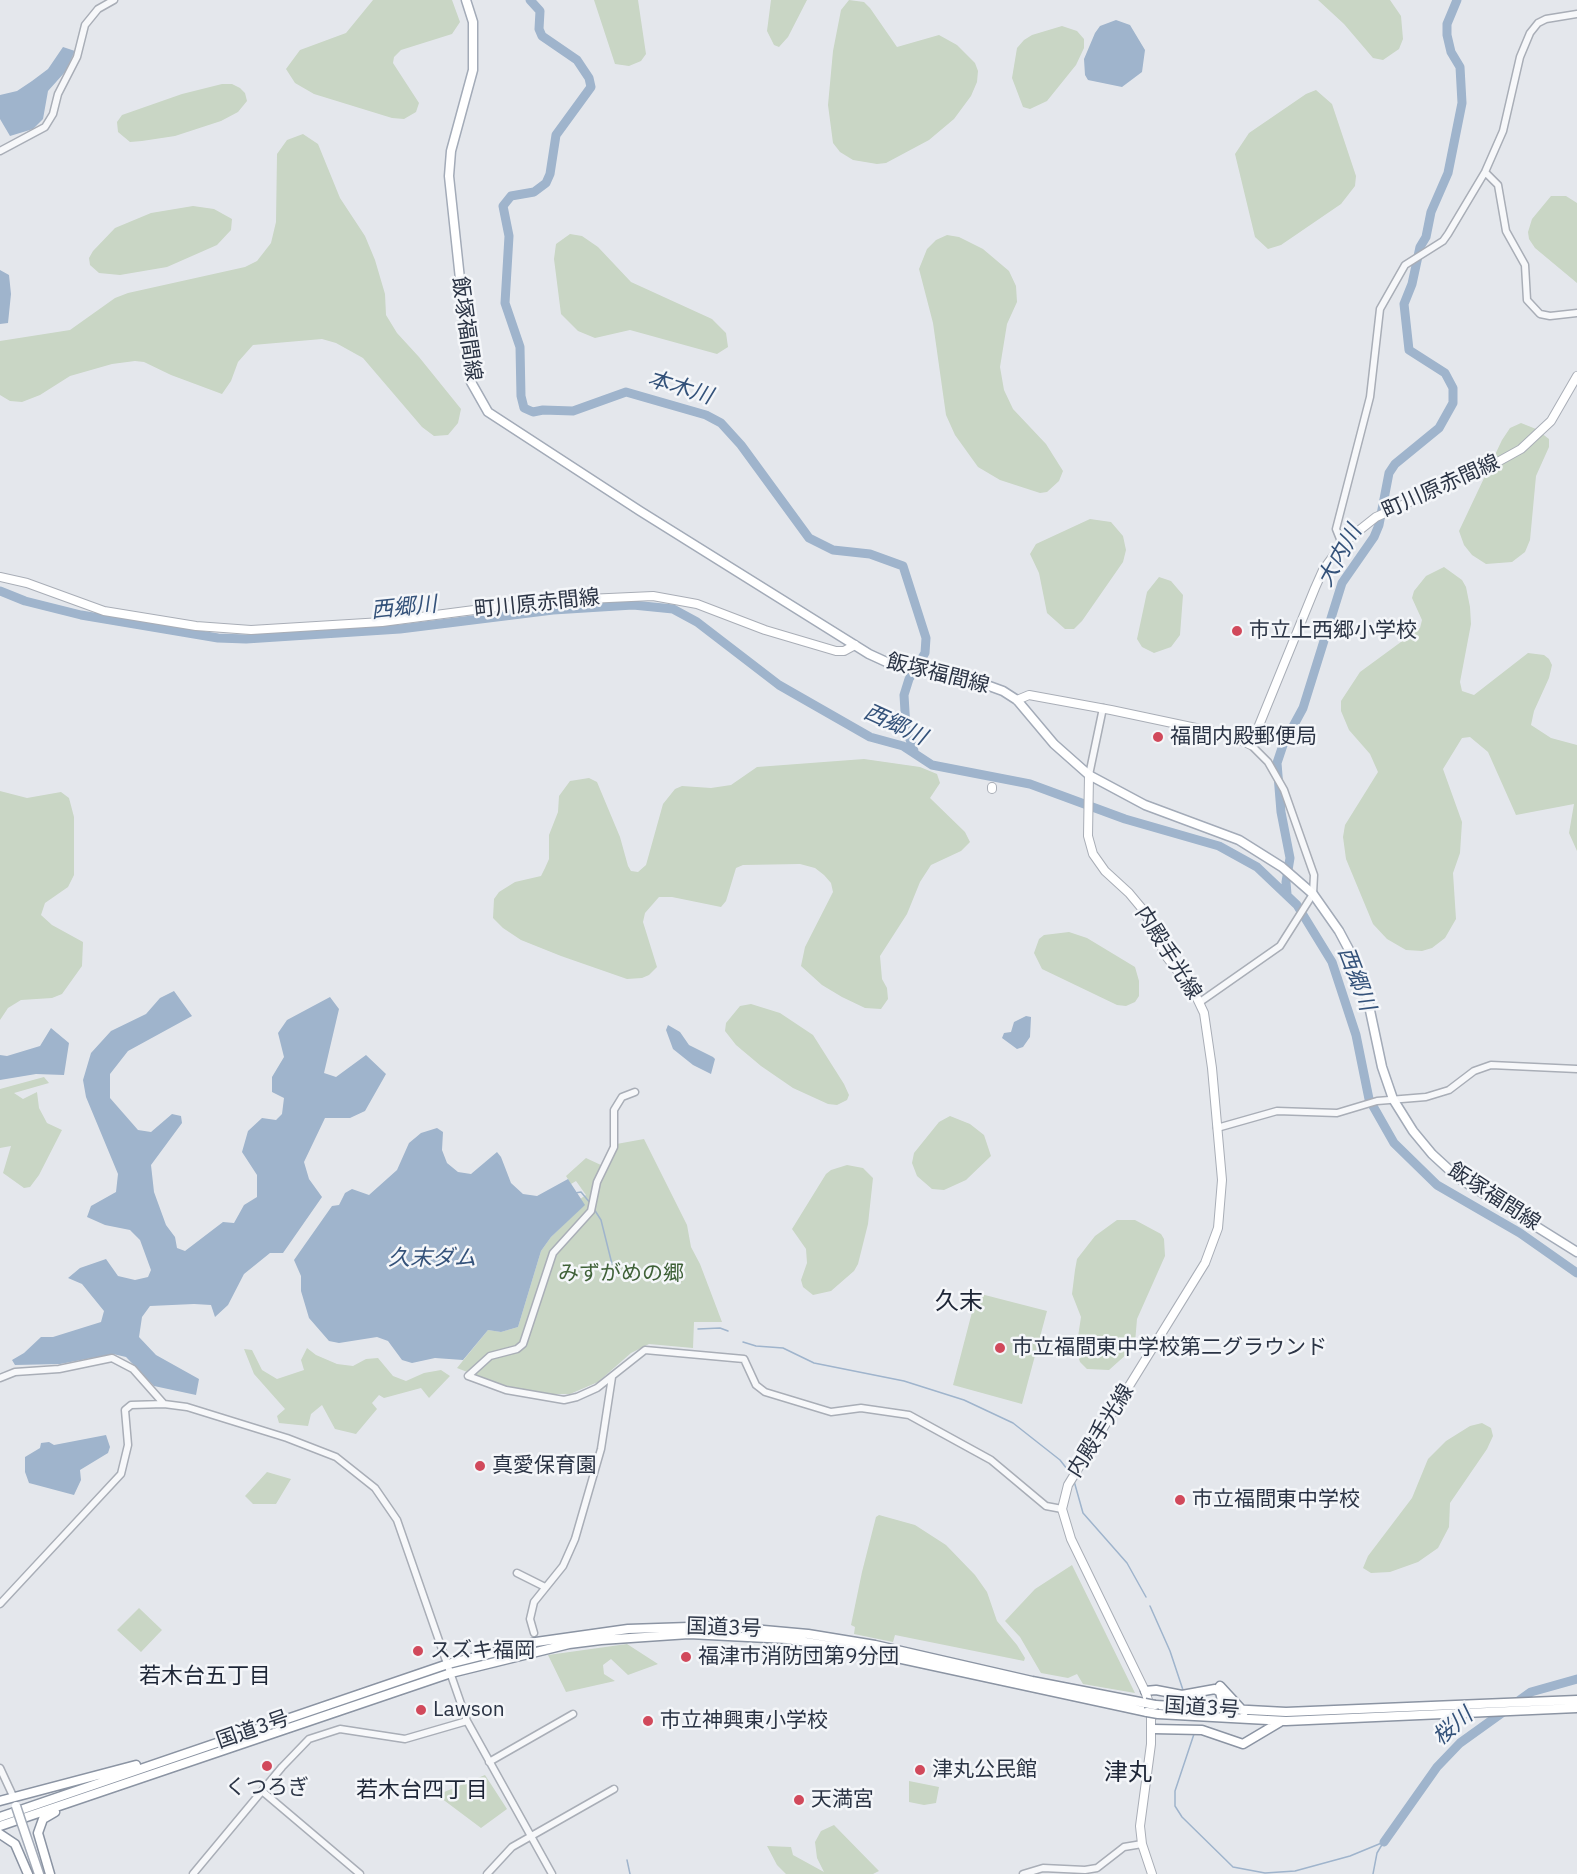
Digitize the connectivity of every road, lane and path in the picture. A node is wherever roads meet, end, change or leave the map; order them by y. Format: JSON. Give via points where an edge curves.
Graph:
{"nodes":[{"id":1,"x":114,"y":0,"type":"edge"},
{"id":2,"x":466,"y":0,"type":"edge"},
{"id":3,"x":1577,"y":15,"type":"edge"},
{"id":4,"x":0,"y":151,"type":"edge"},
{"id":5,"x":1485,"y":172,"type":"junction"},
{"id":6,"x":1577,"y":314,"type":"edge"},
{"id":7,"x":1577,"y":376,"type":"edge"},
{"id":8,"x":1342,"y":544,"type":"junction"},
{"id":9,"x":0,"y":578,"type":"edge"},
{"id":10,"x":855,"y":645,"type":"junction"},
{"id":11,"x":1017,"y":700,"type":"junction"},
{"id":12,"x":1103,"y":708,"type":"junction"},
{"id":13,"x":1251,"y":745,"type":"junction"},
{"id":14,"x":1089,"y":775,"type":"junction"},
{"id":15,"x":1313,"y":894,"type":"junction"},
{"id":16,"x":1200,"y":1002,"type":"junction"},
{"id":17,"x":1577,"y":1069,"type":"edge"},
{"id":18,"x":635,"y":1092,"type":"dead end"},
{"id":19,"x":1393,"y":1099,"type":"junction"},
{"id":20,"x":1217,"y":1128,"type":"junction"},
{"id":21,"x":1577,"y":1252,"type":"edge"},
{"id":22,"x":612,"y":1376,"type":"junction"},
{"id":23,"x":0,"y":1378,"type":"edge"},
{"id":24,"x":164,"y":1404,"type":"junction"},
{"id":25,"x":1062,"y":1509,"type":"junction"},
{"id":26,"x":518,"y":1573,"type":"dead end"},
{"id":27,"x":545,"y":1587,"type":"junction"},
{"id":28,"x":0,"y":1604,"type":"edge"},
{"id":29,"x":534,"y":1633,"type":"dead end"},
{"id":30,"x":450,"y":1669,"type":"junction"},
{"id":31,"x":1145,"y":1691,"type":"junction"},
{"id":32,"x":1197,"y":1691,"type":"junction"},
{"id":33,"x":1577,"y":1700,"type":"edge"},
{"id":34,"x":1541,"y":1706,"type":"junction"},
{"id":35,"x":1577,"y":1708,"type":"edge"},
{"id":36,"x":1157,"y":1709,"type":"junction"},
{"id":37,"x":1208,"y":1710,"type":"junction"},
{"id":38,"x":1472,"y":1710,"type":"junction"},
{"id":39,"x":573,"y":1714,"type":"dead end"},
{"id":40,"x":1245,"y":1716,"type":"junction"},
{"id":41,"x":467,"y":1721,"type":"junction"},
{"id":42,"x":1286,"y":1721,"type":"junction"},
{"id":43,"x":1153,"y":1729,"type":"junction"},
{"id":44,"x":1254,"y":1739,"type":"junction"},
{"id":45,"x":191,"y":1752,"type":"junction"},
{"id":46,"x":489,"y":1762,"type":"junction"},
{"id":47,"x":0,"y":1768,"type":"edge"},
{"id":48,"x":122,"y":1784,"type":"junction"},
{"id":49,"x":614,"y":1789,"type":"dead end"},
{"id":50,"x":262,"y":1791,"type":"junction"},
{"id":51,"x":13,"y":1796,"type":"junction"},
{"id":52,"x":0,"y":1801,"type":"edge"},
{"id":53,"x":0,"y":1817,"type":"edge"},
{"id":54,"x":0,"y":1826,"type":"edge"},
{"id":55,"x":0,"y":1834,"type":"edge"},
{"id":56,"x":530,"y":1836,"type":"junction"},
{"id":57,"x":1142,"y":1844,"type":"junction"},
{"id":58,"x":28,"y":1874,"type":"edge"},
{"id":59,"x":39,"y":1874,"type":"edge"},
{"id":60,"x":50,"y":1874,"type":"edge"},
{"id":61,"x":193,"y":1874,"type":"edge"},
{"id":62,"x":360,"y":1874,"type":"edge"},
{"id":63,"x":487,"y":1874,"type":"edge"},
{"id":64,"x":552,"y":1874,"type":"edge"},
{"id":65,"x":1023,"y":1874,"type":"edge"},
{"id":66,"x":1152,"y":1874,"type":"edge"}],
"edges":[{"from":1,"to":4,"type":"street","via":[[98,9],[85,25],[77,57],[45,128]]},
{"from":2,"to":10,"type":"main road","name":"飯塚福間線","via":[[473,22],[473,70],[451,151],[449,176],[469,367],[479,399],[501,423]]},
{"from":3,"to":5,"type":"street","via":[[1546,19],[1530,33],[1520,57],[1503,131]]},
{"from":5,"to":6,"type":"street","via":[[1498,185],[1506,231],[1525,265],[1527,300],[1540,314]]},
{"from":5,"to":8,"type":"street","via":[[1443,241],[1411,259],[1392,285],[1378,317],[1370,397],[1336,529]]},
{"from":7,"to":8,"type":"main road","name":"町川原赤間線","via":[[1551,421],[1521,448],[1494,465],[1386,511]]},
{"from":8,"to":13,"type":"main road","name":"町川原赤間線","via":[[1315,588]]},
{"from":9,"to":10,"type":"main road","name":"町川原赤間線","via":[[27,583],[104,611],[196,626],[251,630],[382,622],[543,601],[653,596],[697,604],[836,651]]},
{"from":10,"to":11,"type":"main road","name":"飯塚福間線","via":[[879,659],[981,683]]},
{"from":11,"to":12,"type":"main road","via":[[1029,695]]},
{"from":11,"to":14,"type":"main road","name":"飯塚福間線","via":[[1054,744]]},
{"from":12,"to":13,"type":"main road","via":[[1229,735]]},
{"from":12,"to":14,"type":"street"},
{"from":13,"to":15,"type":"street","via":[[1280,778],[1312,868]]},
{"from":14,"to":15,"type":"main road","name":"飯塚福間線","via":[[1145,805],[1239,840],[1282,867]]},
{"from":14,"to":16,"type":"main road","name":"内殿手光線","via":[[1088,836],[1093,855],[1144,911],[1166,956]]},
{"from":15,"to":16,"type":"street","via":[[1293,929],[1274,950]]},
{"from":15,"to":19,"type":"main road","name":"飯塚福間線","via":[[1339,931],[1361,977]]},
{"from":16,"to":20,"type":"main road","name":"内殿手光線","via":[[1211,1058]]},
{"from":17,"to":19,"type":"street","via":[[1491,1065],[1474,1071],[1440,1094]]},
{"from":18,"to":22,"type":"street","via":[[622,1097],[614,1110],[614,1148],[597,1182],[591,1211],[553,1253],[523,1344],[490,1356],[468,1376],[506,1390],[564,1400],[589,1393]]},
{"from":19,"to":20,"type":"street","via":[[1337,1113],[1277,1111]]},
{"from":19,"to":21,"type":"main road","name":"飯塚福間線","via":[[1422,1144],[1450,1171]]},
{"from":20,"to":25,"type":"main road","name":"内殿手光線","via":[[1222,1193],[1211,1250],[1074,1474]]},
{"from":22,"to":25,"type":"street","via":[[645,1350],[744,1359],[756,1385],[765,1392],[831,1412],[861,1408],[909,1415],[991,1460],[1046,1506]]},
{"from":22,"to":27,"type":"street","via":[[601,1449],[575,1539],[563,1566]]},
{"from":23,"to":24,"type":"street","via":[[15,1372],[59,1369],[112,1358],[133,1369]]},
{"from":24,"to":28,"type":"street","via":[[131,1405],[125,1410],[128,1445],[121,1474]]},
{"from":24,"to":30,"type":"street","via":[[187,1407],[299,1442],[336,1457],[362,1475],[398,1520]]},
{"from":25,"to":31,"type":"main road","via":[[1071,1539]]},
{"from":26,"to":27,"type":"street"},
{"from":27,"to":29,"type":"street","via":[[530,1611]]},
{"from":30,"to":36,"type":"main road","name":"国道3号","bridge":true,"via":[[491,1652],[593,1632],[747,1627],[875,1645]]},
{"from":30,"to":41,"type":"street"},
{"from":30,"to":45,"type":"main road","name":"国道3号"},
{"from":30,"to":48,"type":"main road","name":"国道3号"},
{"from":31,"to":32,"type":"main road","via":[[1182,1695]]},
{"from":31,"to":43,"type":"main road"},
{"from":32,"to":37,"type":"main road","via":[[1220,1692],[1220,1705]]},
{"from":32,"to":40,"type":"main road","via":[[1208,1685],[1219,1686]]},
{"from":33,"to":34,"type":"main road","name":"国道3号"},
{"from":34,"to":35,"type":"main road","name":"国道3号"},
{"from":34,"to":38,"type":"main road","name":"国道3号"},
{"from":36,"to":37,"type":"main road","name":"国道3号"},
{"from":36,"to":40,"type":"main road","name":"国道3号"},
{"from":37,"to":40,"type":"main road","name":"国道3号"},
{"from":38,"to":40,"type":"main road","name":"国道3号"},
{"from":38,"to":42,"type":"main road","name":"国道3号"},
{"from":39,"to":46,"type":"street"},
{"from":40,"to":42,"type":"main road","name":"国道3号"},
{"from":40,"to":44,"type":"main road","via":[[1257,1725]]},
{"from":41,"to":46,"type":"street"},
{"from":41,"to":50,"type":"street","via":[[405,1739],[350,1730],[318,1734],[302,1744]]},
{"from":42,"to":44,"type":"main road","via":[[1274,1723]]},
{"from":43,"to":44,"type":"main road","via":[[1202,1730],[1243,1744]]},
{"from":43,"to":57,"type":"main road","via":[[1141,1809]]},
{"from":45,"to":51,"type":"main road"},
{"from":45,"to":53,"type":"main road","name":"国道3号"},
{"from":46,"to":56,"type":"street"},
{"from":47,"to":51,"type":"street"},
{"from":48,"to":54,"type":"main road","name":"国道3号"},
{"from":48,"to":60,"type":"main road","via":[[48,1814],[43,1820],[38,1833]]},
{"from":49,"to":56,"type":"street"},
{"from":50,"to":61,"type":"street"},
{"from":50,"to":62,"type":"street"},
{"from":51,"to":52,"type":"main road"},
{"from":51,"to":59,"type":"main road","bridge":true},
{"from":55,"to":58,"type":"main road","via":[[15,1844]]},
{"from":56,"to":63,"type":"street","via":[[512,1847]]},
{"from":56,"to":64,"type":"street"},
{"from":57,"to":65,"type":"street","via":[[1124,1848],[1097,1868],[1043,1868]]},
{"from":57,"to":66,"type":"main road"}]}
